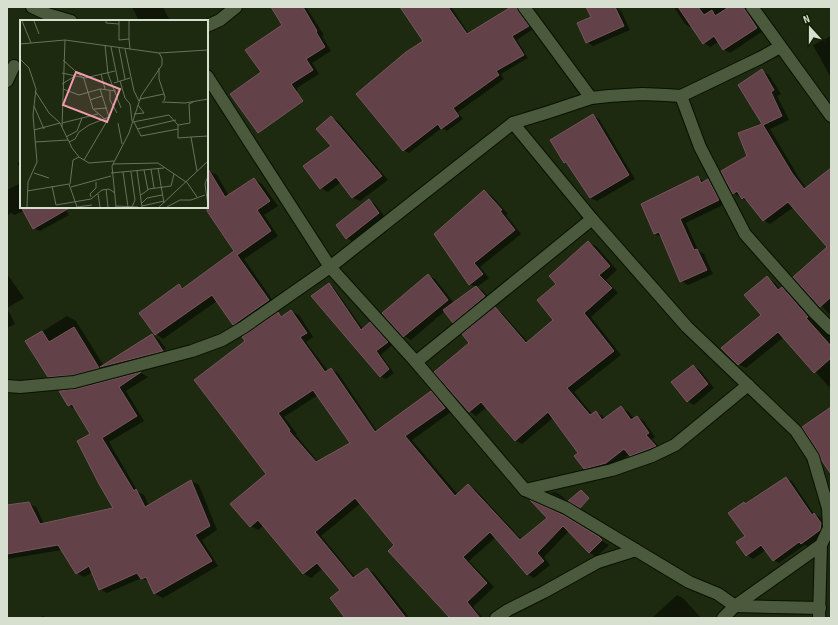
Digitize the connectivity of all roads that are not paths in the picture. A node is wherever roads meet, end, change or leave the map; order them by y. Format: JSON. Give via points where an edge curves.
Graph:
{"nodes":[{"id":1,"x":32,"y":7,"type":"edge"},
{"id":2,"x":236,"y":7,"type":"edge"},
{"id":3,"x":524,"y":7,"type":"edge"},
{"id":4,"x":752,"y":7,"type":"edge"},
{"id":5,"x":47,"y":18,"type":"edge"},
{"id":6,"x":63,"y":20,"type":"edge"},
{"id":7,"x":208,"y":26,"type":"edge"},
{"id":8,"x":780,"y":47,"type":"junction"},
{"id":9,"x":14,"y":66,"type":"edge"},
{"id":10,"x":208,"y":78,"type":"edge"},
{"id":11,"x":7,"y":81,"type":"edge"},
{"id":12,"x":681,"y":96,"type":"junction"},
{"id":13,"x":591,"y":98,"type":"junction"},
{"id":14,"x":831,"y":116,"type":"edge"},
{"id":15,"x":513,"y":123,"type":"junction"},
{"id":16,"x":592,"y":219,"type":"junction"},
{"id":17,"x":330,"y":266,"type":"junction"},
{"id":18,"x":831,"y":329,"type":"edge"},
{"id":19,"x":416,"y":362,"type":"junction"},
{"id":20,"x":748,"y":385,"type":"junction"},
{"id":21,"x":7,"y":386,"type":"edge"},
{"id":22,"x":525,"y":490,"type":"junction"},
{"id":23,"x":820,"y":545,"type":"junction"},
{"id":24,"x":636,"y":550,"type":"junction"},
{"id":25,"x":735,"y":606,"type":"junction"},
{"id":26,"x":819,"y":613,"type":"edge"},
{"id":27,"x":496,"y":618,"type":"edge"},
{"id":28,"x":723,"y":618,"type":"edge"}],
"edges":[{"from":1,"to":5,"type":"street"},
{"from":2,"to":7,"type":"street","via":[[220,20]]},
{"from":3,"to":13,"type":"street"},
{"from":4,"to":8,"type":"street"},
{"from":5,"to":6,"type":"street"},
{"from":8,"to":12,"type":"street"},
{"from":8,"to":14,"type":"street"},
{"from":9,"to":11,"type":"street"},
{"from":10,"to":17,"type":"street"},
{"from":12,"to":13,"type":"street","via":[[642,94]]},
{"from":12,"to":18,"type":"street","via":[[700,147],[745,234]]},
{"from":13,"to":15,"type":"street"},
{"from":15,"to":16,"type":"street"},
{"from":15,"to":17,"type":"street"},
{"from":16,"to":19,"type":"street"},
{"from":16,"to":20,"type":"street","via":[[687,327]]},
{"from":17,"to":19,"type":"street"},
{"from":17,"to":21,"type":"street","via":[[222,340],[192,351],[74,382]]},
{"from":19,"to":22,"type":"street"},
{"from":20,"to":22,"type":"street","via":[[675,445],[652,456],[612,470]]},
{"from":20,"to":23,"type":"street","via":[[796,431],[813,457],[828,508],[829,528]]},
{"from":22,"to":24,"type":"street","via":[[566,508]]},
{"from":23,"to":25,"type":"street"},
{"from":23,"to":26,"type":"street"},
{"from":24,"to":25,"type":"street","via":[[689,582],[718,594]]},
{"from":24,"to":27,"type":"street","via":[[598,562]]},
{"from":25,"to":26,"type":"street"},
{"from":25,"to":28,"type":"street"}]}
